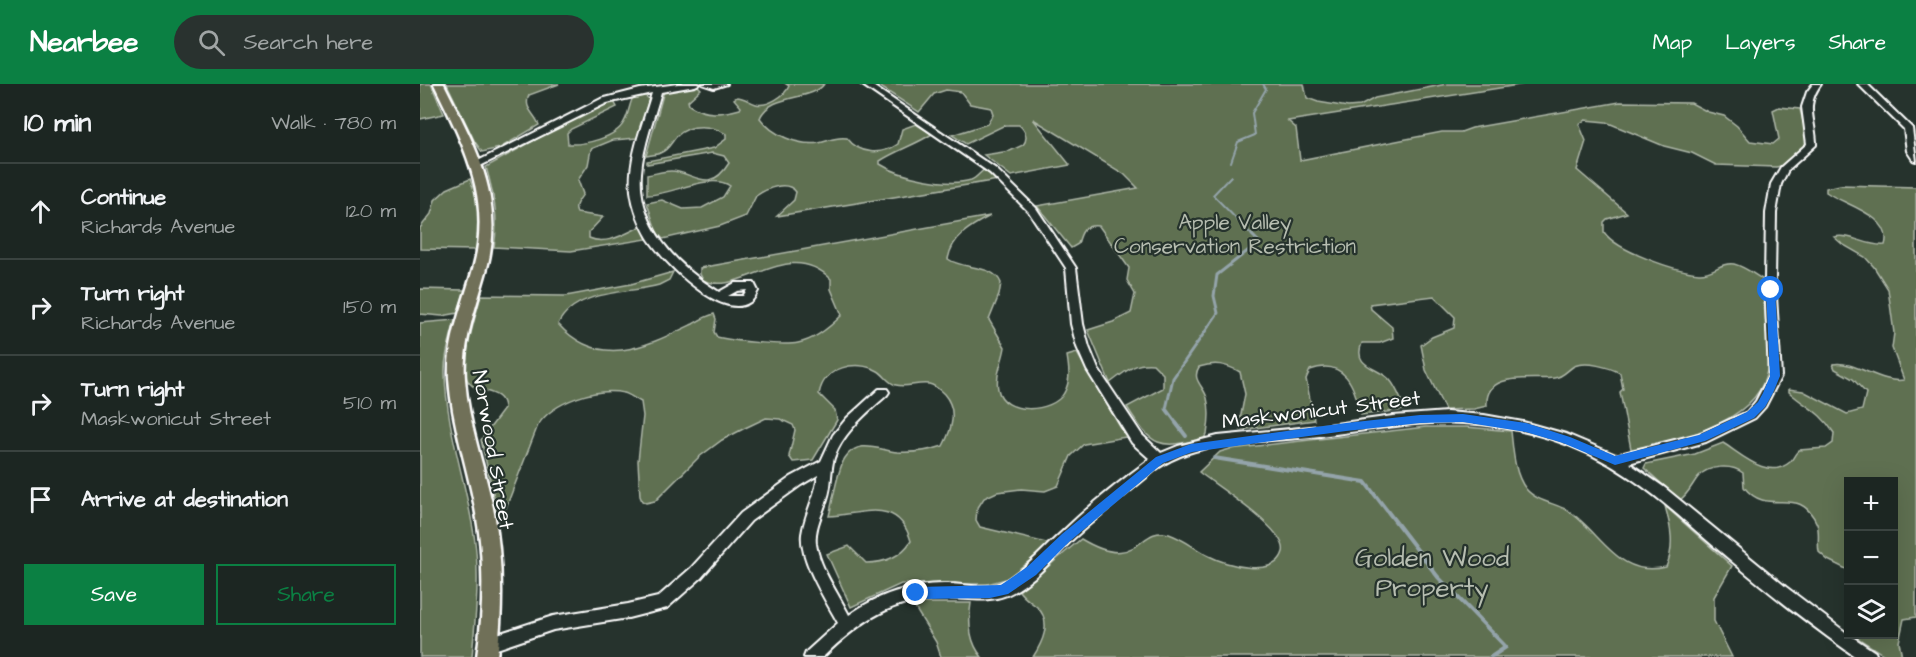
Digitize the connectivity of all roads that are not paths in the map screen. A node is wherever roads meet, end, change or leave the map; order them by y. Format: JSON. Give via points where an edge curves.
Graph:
{"nodes":[{"id":1,"x":439,"y":84,"type":"edge"},
{"id":2,"x":695,"y":84,"type":"edge"},
{"id":3,"x":706,"y":84,"type":"edge"},
{"id":4,"x":723,"y":84,"type":"edge"},
{"id":5,"x":865,"y":84,"type":"edge"},
{"id":6,"x":1817,"y":84,"type":"edge"},
{"id":7,"x":1862,"y":84,"type":"edge"},
{"id":8,"x":657,"y":89,"type":"junction"},
{"id":9,"x":1916,"y":158,"type":"edge"},
{"id":10,"x":475,"y":165,"type":"junction"},
{"id":11,"x":720,"y":296,"type":"dead end"},
{"id":12,"x":883,"y":392,"type":"dead end"},
{"id":13,"x":1160,"y":460,"type":"junction"},
{"id":14,"x":1615,"y":461,"type":"junction"},
{"id":15,"x":827,"y":464,"type":"junction"},
{"id":16,"x":847,"y":626,"type":"junction"},
{"id":17,"x":487,"y":651,"type":"edge"},
{"id":18,"x":812,"y":657,"type":"edge"},
{"id":19,"x":1869,"y":657,"type":"edge"}],
"edges":[{"from":1,"to":10,"type":"main road","name":"Norwood Street"},
{"from":2,"to":8,"type":"street"},
{"from":3,"to":4,"type":"street"},
{"from":5,"to":13,"type":"street","via":[[993,171],[1033,210],[1071,268],[1077,324],[1093,370],[1137,439]]},
{"from":6,"to":14,"type":"street","via":[[1806,104],[1811,145],[1784,169],[1776,184],[1771,213],[1770,279],[1775,376],[1761,404],[1751,415],[1701,438]]},
{"from":7,"to":9,"type":"street","via":[[1908,128]]},
{"from":8,"to":10,"type":"street","via":[[591,106]]},
{"from":8,"to":11,"type":"street","via":[[639,156],[637,200],[652,236],[665,253],[691,279]]},
{"from":10,"to":17,"type":"main road","name":"Norwood Street","via":[[486,196],[488,232],[458,344],[456,375],[488,528],[491,592]]},
{"from":12,"to":15,"type":"street","via":[[842,432]]},
{"from":13,"to":14,"type":"street","name":"Maskwonicut Street","via":[[1191,448],[1228,441],[1420,419],[1463,418],[1526,428]]},
{"from":13,"to":16,"type":"street","name":"Maskwonicut Street","via":[[1004,590],[934,591],[897,597],[882,602]]},
{"from":14,"to":19,"type":"street","name":"Maskwonicut Street"},
{"from":15,"to":16,"type":"street","via":[[809,542]]},
{"from":15,"to":17,"type":"street","via":[[746,517],[696,573],[662,603],[553,623]]},
{"from":16,"to":18,"type":"street","name":"Maskwonicut Street"}]}
